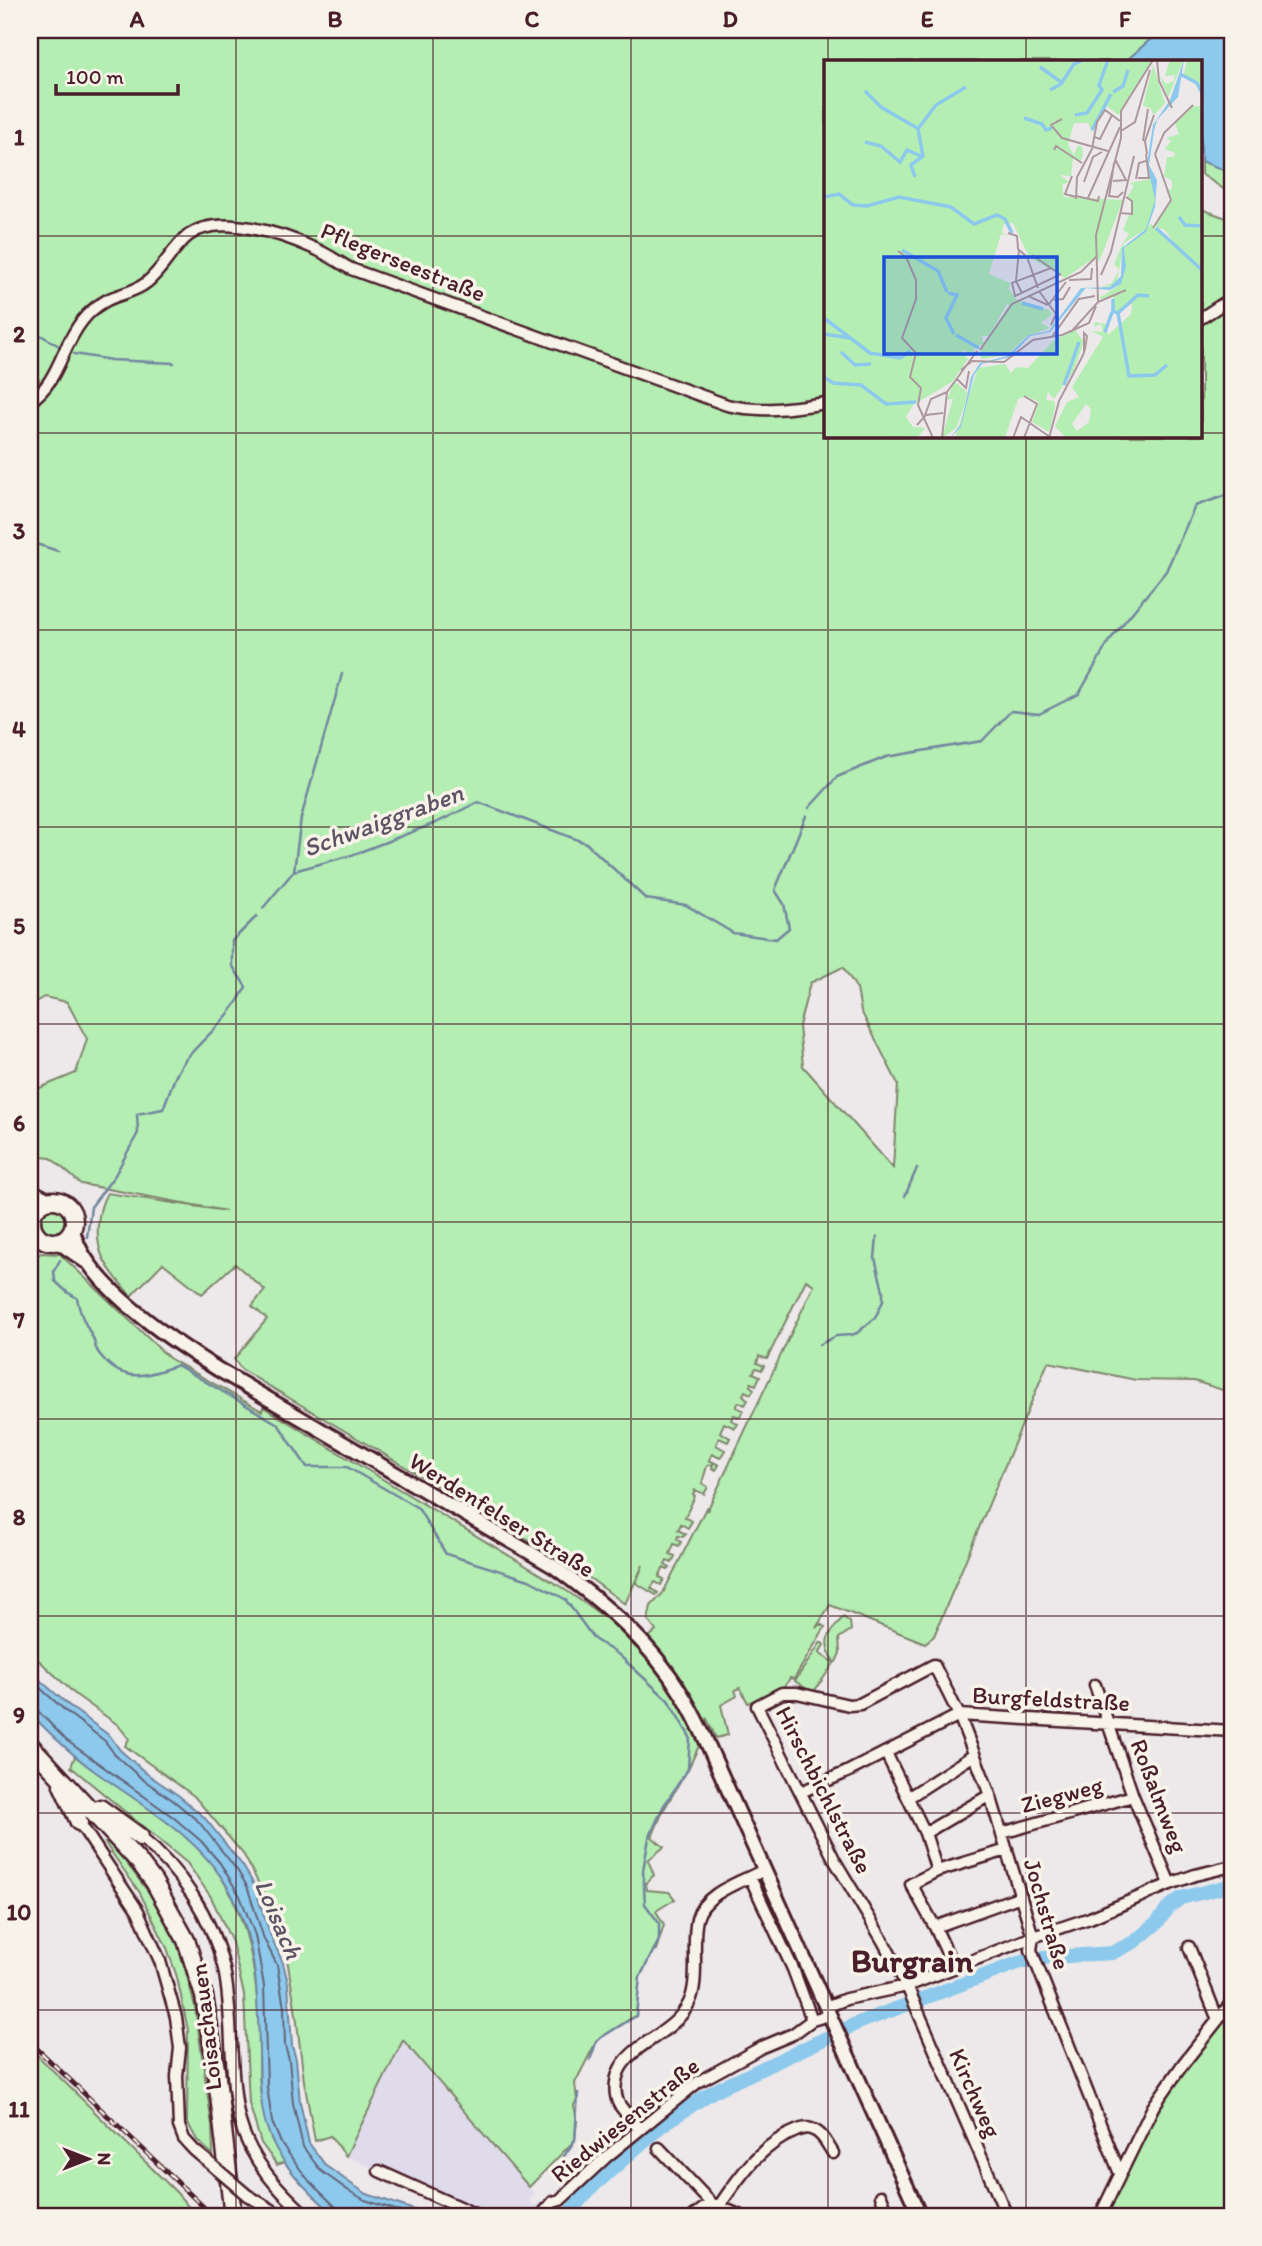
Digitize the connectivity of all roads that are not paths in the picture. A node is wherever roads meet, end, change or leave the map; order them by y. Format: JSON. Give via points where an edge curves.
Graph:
{"nodes":[{"id":1,"x":1232,"y":298,"type":"edge"},
{"id":2,"x":1202,"y":317,"type":"edge"},
{"id":3,"x":30,"y":401,"type":"edge"},
{"id":4,"x":824,"y":403,"type":"edge"},
{"id":5,"x":30,"y":1192,"type":"edge"},
{"id":6,"x":47,"y":1201,"type":"junction"},
{"id":7,"x":37,"y":1229,"type":"edge"},
{"id":8,"x":73,"y":1229,"type":"junction"},
{"id":9,"x":85,"y":1261,"type":"junction"},
{"id":10,"x":934,"y":1665,"type":"joint"},
{"id":11,"x":1095,"y":1685,"type":"dead end"},
{"id":12,"x":959,"y":1715,"type":"junction"},
{"id":13,"x":1110,"y":1723,"type":"junction"},
{"id":14,"x":1232,"y":1731,"type":"edge"},
{"id":15,"x":30,"y":1745,"type":"edge"},
{"id":16,"x":886,"y":1753,"type":"junction"},
{"id":17,"x":974,"y":1755,"type":"junction"},
{"id":18,"x":62,"y":1778,"type":"junction"},
{"id":19,"x":801,"y":1792,"type":"junction"},
{"id":20,"x":990,"y":1795,"type":"junction"},
{"id":21,"x":1133,"y":1796,"type":"junction"},
{"id":22,"x":909,"y":1797,"type":"junction"},
{"id":23,"x":79,"y":1822,"type":"joint"},
{"id":24,"x":925,"y":1833,"type":"junction"},
{"id":25,"x":1002,"y":1833,"type":"junction"},
{"id":26,"x":140,"y":1837,"type":"joint"},
{"id":27,"x":1007,"y":1850,"type":"junction"},
{"id":28,"x":1232,"y":1866,"type":"edge"},
{"id":29,"x":764,"y":1870,"type":"junction"},
{"id":30,"x":937,"y":1871,"type":"junction"},
{"id":31,"x":750,"y":1877,"type":"junction"},
{"id":32,"x":1170,"y":1884,"type":"junction"},
{"id":33,"x":1021,"y":1896,"type":"junction"},
{"id":34,"x":935,"y":1927,"type":"junction"},
{"id":35,"x":1033,"y":1937,"type":"junction"},
{"id":36,"x":1189,"y":1947,"type":"dead end"},
{"id":37,"x":954,"y":1968,"type":"junction"},
{"id":38,"x":907,"y":1986,"type":"junction"},
{"id":39,"x":1232,"y":2002,"type":"edge"},
{"id":40,"x":827,"y":2011,"type":"junction"},
{"id":41,"x":812,"y":2020,"type":"junction"},
{"id":42,"x":1218,"y":2020,"type":"junction"},
{"id":43,"x":639,"y":2129,"type":"junction"},
{"id":44,"x":659,"y":2148,"type":"dead end"},
{"id":45,"x":833,"y":2153,"type":"dead end"},
{"id":46,"x":379,"y":2171,"type":"dead end"},
{"id":47,"x":1120,"y":2174,"type":"junction"},
{"id":48,"x":881,"y":2196,"type":"dead end"},
{"id":49,"x":715,"y":2204,"type":"junction"},
{"id":50,"x":233,"y":2216,"type":"edge"},
{"id":51,"x":282,"y":2216,"type":"edge"},
{"id":52,"x":307,"y":2216,"type":"edge"},
{"id":53,"x":480,"y":2216,"type":"edge"},
{"id":54,"x":541,"y":2216,"type":"edge"},
{"id":55,"x":694,"y":2216,"type":"edge"},
{"id":56,"x":741,"y":2216,"type":"edge"},
{"id":57,"x":889,"y":2216,"type":"edge"},
{"id":58,"x":920,"y":2216,"type":"edge"},
{"id":59,"x":1007,"y":2216,"type":"edge"},
{"id":60,"x":1100,"y":2216,"type":"edge"}],
"edges":[{"from":1,"to":2,"type":"street"},
{"from":3,"to":4,"type":"street","name":"Pflegerseestraße","via":[[51,381],[73,335],[92,312],[146,283],[191,234],[231,225],[313,248],[351,269],[717,402],[765,410]]},
{"from":5,"to":6,"type":"main road"},
{"from":6,"to":7,"type":"main road","via":[[37,1208]]},
{"from":6,"to":8,"type":"main road","via":[[69,1207]]},
{"from":7,"to":8,"type":"main road","via":[[69,1236]]},
{"from":7,"to":9,"type":"street","name":"Werdenfelser Straße"},
{"from":8,"to":9,"type":"street","name":"Werdenfelser Straße"},
{"from":9,"to":29,"type":"street","name":"Werdenfelser Straße","via":[[171,1339],[553,1566],[618,1617],[680,1691],[705,1736]]},
{"from":10,"to":12,"type":"street","name":"Jochstraße"},
{"from":10,"to":19,"type":"street","name":"Hirschbichlstraße","via":[[860,1704],[782,1693],[757,1706]]},
{"from":11,"to":13,"type":"street","name":"Roßalmweg"},
{"from":12,"to":13,"type":"street","name":"Burgfeldstraße"},
{"from":12,"to":16,"type":"street","name":"Burgfeldstraße"},
{"from":12,"to":17,"type":"street","name":"Jochstraße"},
{"from":13,"to":14,"type":"street","name":"Burgfeldstraße"},
{"from":13,"to":21,"type":"street","name":"Roßalmweg"},
{"from":15,"to":18,"type":"main road"},
{"from":16,"to":19,"type":"street","name":"Burgfeldstraße"},
{"from":16,"to":22,"type":"street"},
{"from":17,"to":20,"type":"street","name":"Jochstraße"},
{"from":17,"to":22,"type":"street"},
{"from":18,"to":23,"type":"main road"},
{"from":18,"to":26,"type":"main road"},
{"from":18,"to":50,"type":"main road","via":[[139,1862],[186,1940],[204,1996]]},
{"from":19,"to":38,"type":"street","name":"Hirschbichlstraße"},
{"from":20,"to":24,"type":"street"},
{"from":20,"to":25,"type":"street","name":"Jochstraße"},
{"from":21,"to":25,"type":"street","name":"Ziegweg"},
{"from":21,"to":32,"type":"street","name":"Roßalmweg"},
{"from":22,"to":24,"type":"street"},
{"from":23,"to":51,"type":"street","name":"Loisachauen","bridge":true,"via":[[138,1911],[160,1961],[176,2017],[179,2126],[184,2139],[247,2195]]},
{"from":24,"to":30,"type":"street"},
{"from":25,"to":27,"type":"street","name":"Jochstraße"},
{"from":26,"to":52,"type":"street","name":"Loisachauen","via":[[170,1866],[207,1918],[228,1994],[240,2123],[270,2180]]},
{"from":27,"to":30,"type":"street"},
{"from":27,"to":33,"type":"street","name":"Jochstraße"},
{"from":28,"to":32,"type":"street","name":"Riedwiesenstraße"},
{"from":29,"to":31,"type":"street"},
{"from":29,"to":40,"type":"street","name":"Werdenfelser Straße"},
{"from":30,"to":34,"type":"street","via":[[911,1884]]},
{"from":31,"to":41,"type":"street"},
{"from":31,"to":43,"type":"street","via":[[706,1902],[695,1929],[695,1982],[690,2001],[666,2031],[622,2064],[615,2094]]},
{"from":32,"to":35,"type":"street","name":"Riedwiesenstraße"},
{"from":33,"to":34,"type":"street"},
{"from":33,"to":35,"type":"street","name":"Jochstraße"},
{"from":34,"to":37,"type":"street"},
{"from":35,"to":37,"type":"street","name":"Riedwiesenstraße"},
{"from":35,"to":47,"type":"street","name":"Jochstraße","via":[[1031,1950]]},
{"from":36,"to":42,"type":"street"},
{"from":37,"to":38,"type":"street","name":"Riedwiesenstraße"},
{"from":38,"to":40,"type":"street","name":"Riedwiesenstraße","via":[[846,1999]]},
{"from":38,"to":59,"type":"street","name":"Kirchweg"},
{"from":39,"to":42,"type":"street"},
{"from":40,"to":41,"type":"street","name":"Riedwiesenstraße"},
{"from":40,"to":58,"type":"street","name":"Werdenfelser Straße"},
{"from":41,"to":43,"type":"street","name":"Riedwiesenstraße","via":[[698,2082]]},
{"from":42,"to":47,"type":"street","via":[[1157,2100]]},
{"from":43,"to":54,"type":"street","name":"Riedwiesenstraße"},
{"from":44,"to":49,"type":"street"},
{"from":45,"to":49,"type":"street","via":[[813,2130],[804,2128],[787,2135],[754,2159]]},
{"from":46,"to":53,"type":"street"},
{"from":47,"to":60,"type":"street"},
{"from":48,"to":57,"type":"street"},
{"from":49,"to":55,"type":"street"},
{"from":49,"to":56,"type":"street"}]}
